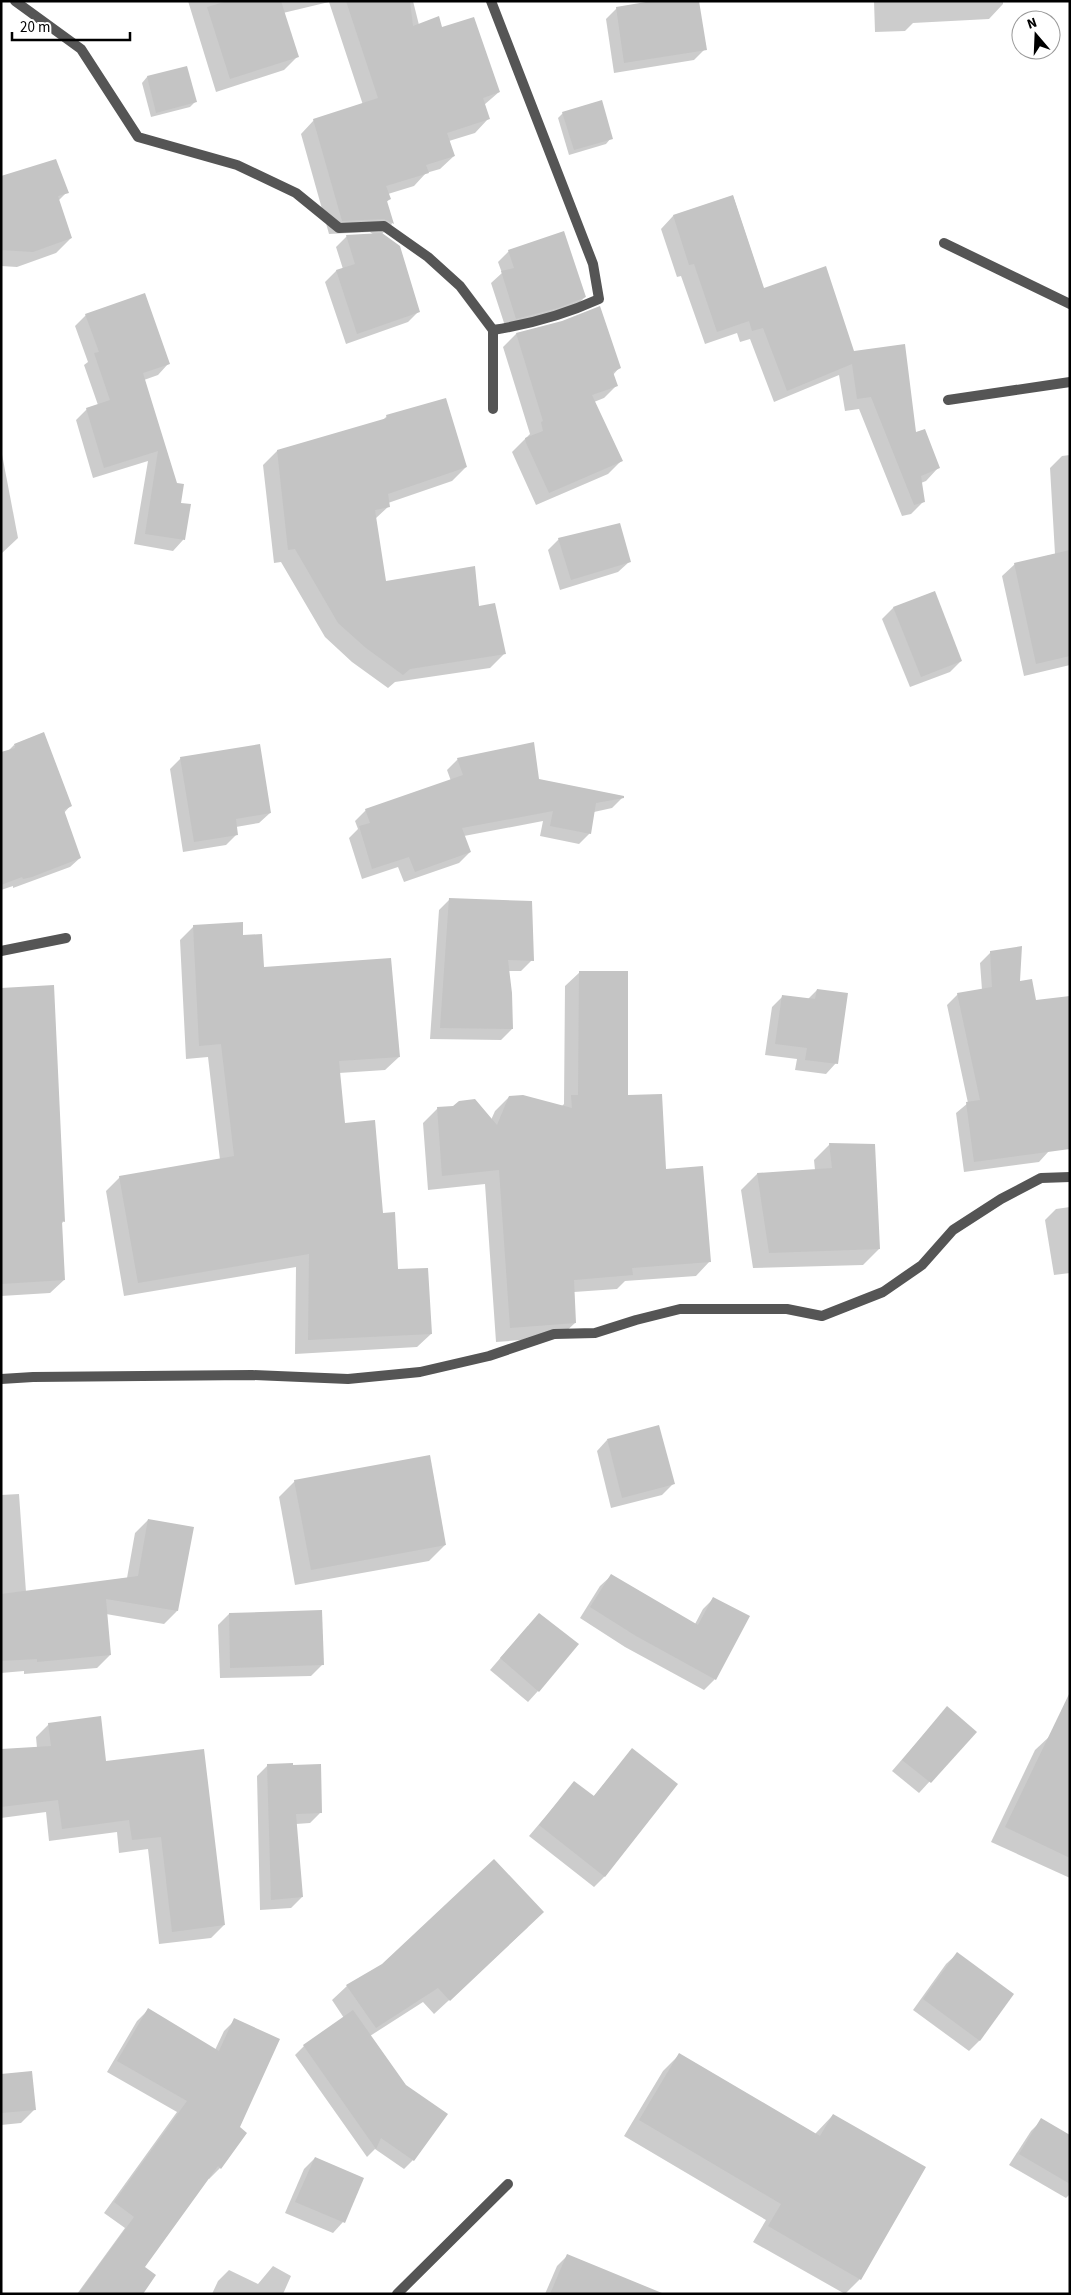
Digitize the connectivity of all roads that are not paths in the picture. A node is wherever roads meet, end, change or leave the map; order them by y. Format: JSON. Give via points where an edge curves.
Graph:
{"nodes":[{"id":1,"x":16,"y":1,"type":"edge"},
{"id":2,"x":491,"y":1,"type":"edge"},
{"id":3,"x":944,"y":243,"type":"dead end"},
{"id":4,"x":1070,"y":304,"type":"edge"},
{"id":5,"x":493,"y":330,"type":"junction"},
{"id":6,"x":1070,"y":382,"type":"edge"},
{"id":7,"x":948,"y":400,"type":"dead end"},
{"id":8,"x":493,"y":409,"type":"dead end"},
{"id":9,"x":66,"y":938,"type":"dead end"},
{"id":10,"x":1,"y":951,"type":"edge"},
{"id":11,"x":1070,"y":1177,"type":"edge"},
{"id":12,"x":1,"y":1379,"type":"edge"},
{"id":13,"x":508,"y":2184,"type":"dead end"},
{"id":14,"x":397,"y":2294,"type":"edge"}],
"edges":[{"from":1,"to":5,"type":"street","via":[[81,49],[138,137],[237,165],[296,193],[338,228],[384,226],[428,257],[460,286]]},
{"from":2,"to":5,"type":"street","via":[[593,264],[599,299],[567,314]]},
{"from":3,"to":4,"type":"street"},
{"from":5,"to":8,"type":"street"},
{"from":6,"to":7,"type":"street"},
{"from":9,"to":10,"type":"street"},
{"from":11,"to":12,"type":"street","via":[[1041,1178],[1001,1199],[953,1230],[922,1265],[883,1292],[822,1316],[787,1309],[680,1310],[595,1333],[554,1334],[488,1356],[420,1372],[348,1379],[252,1375]]},
{"from":13,"to":14,"type":"street"}]}
